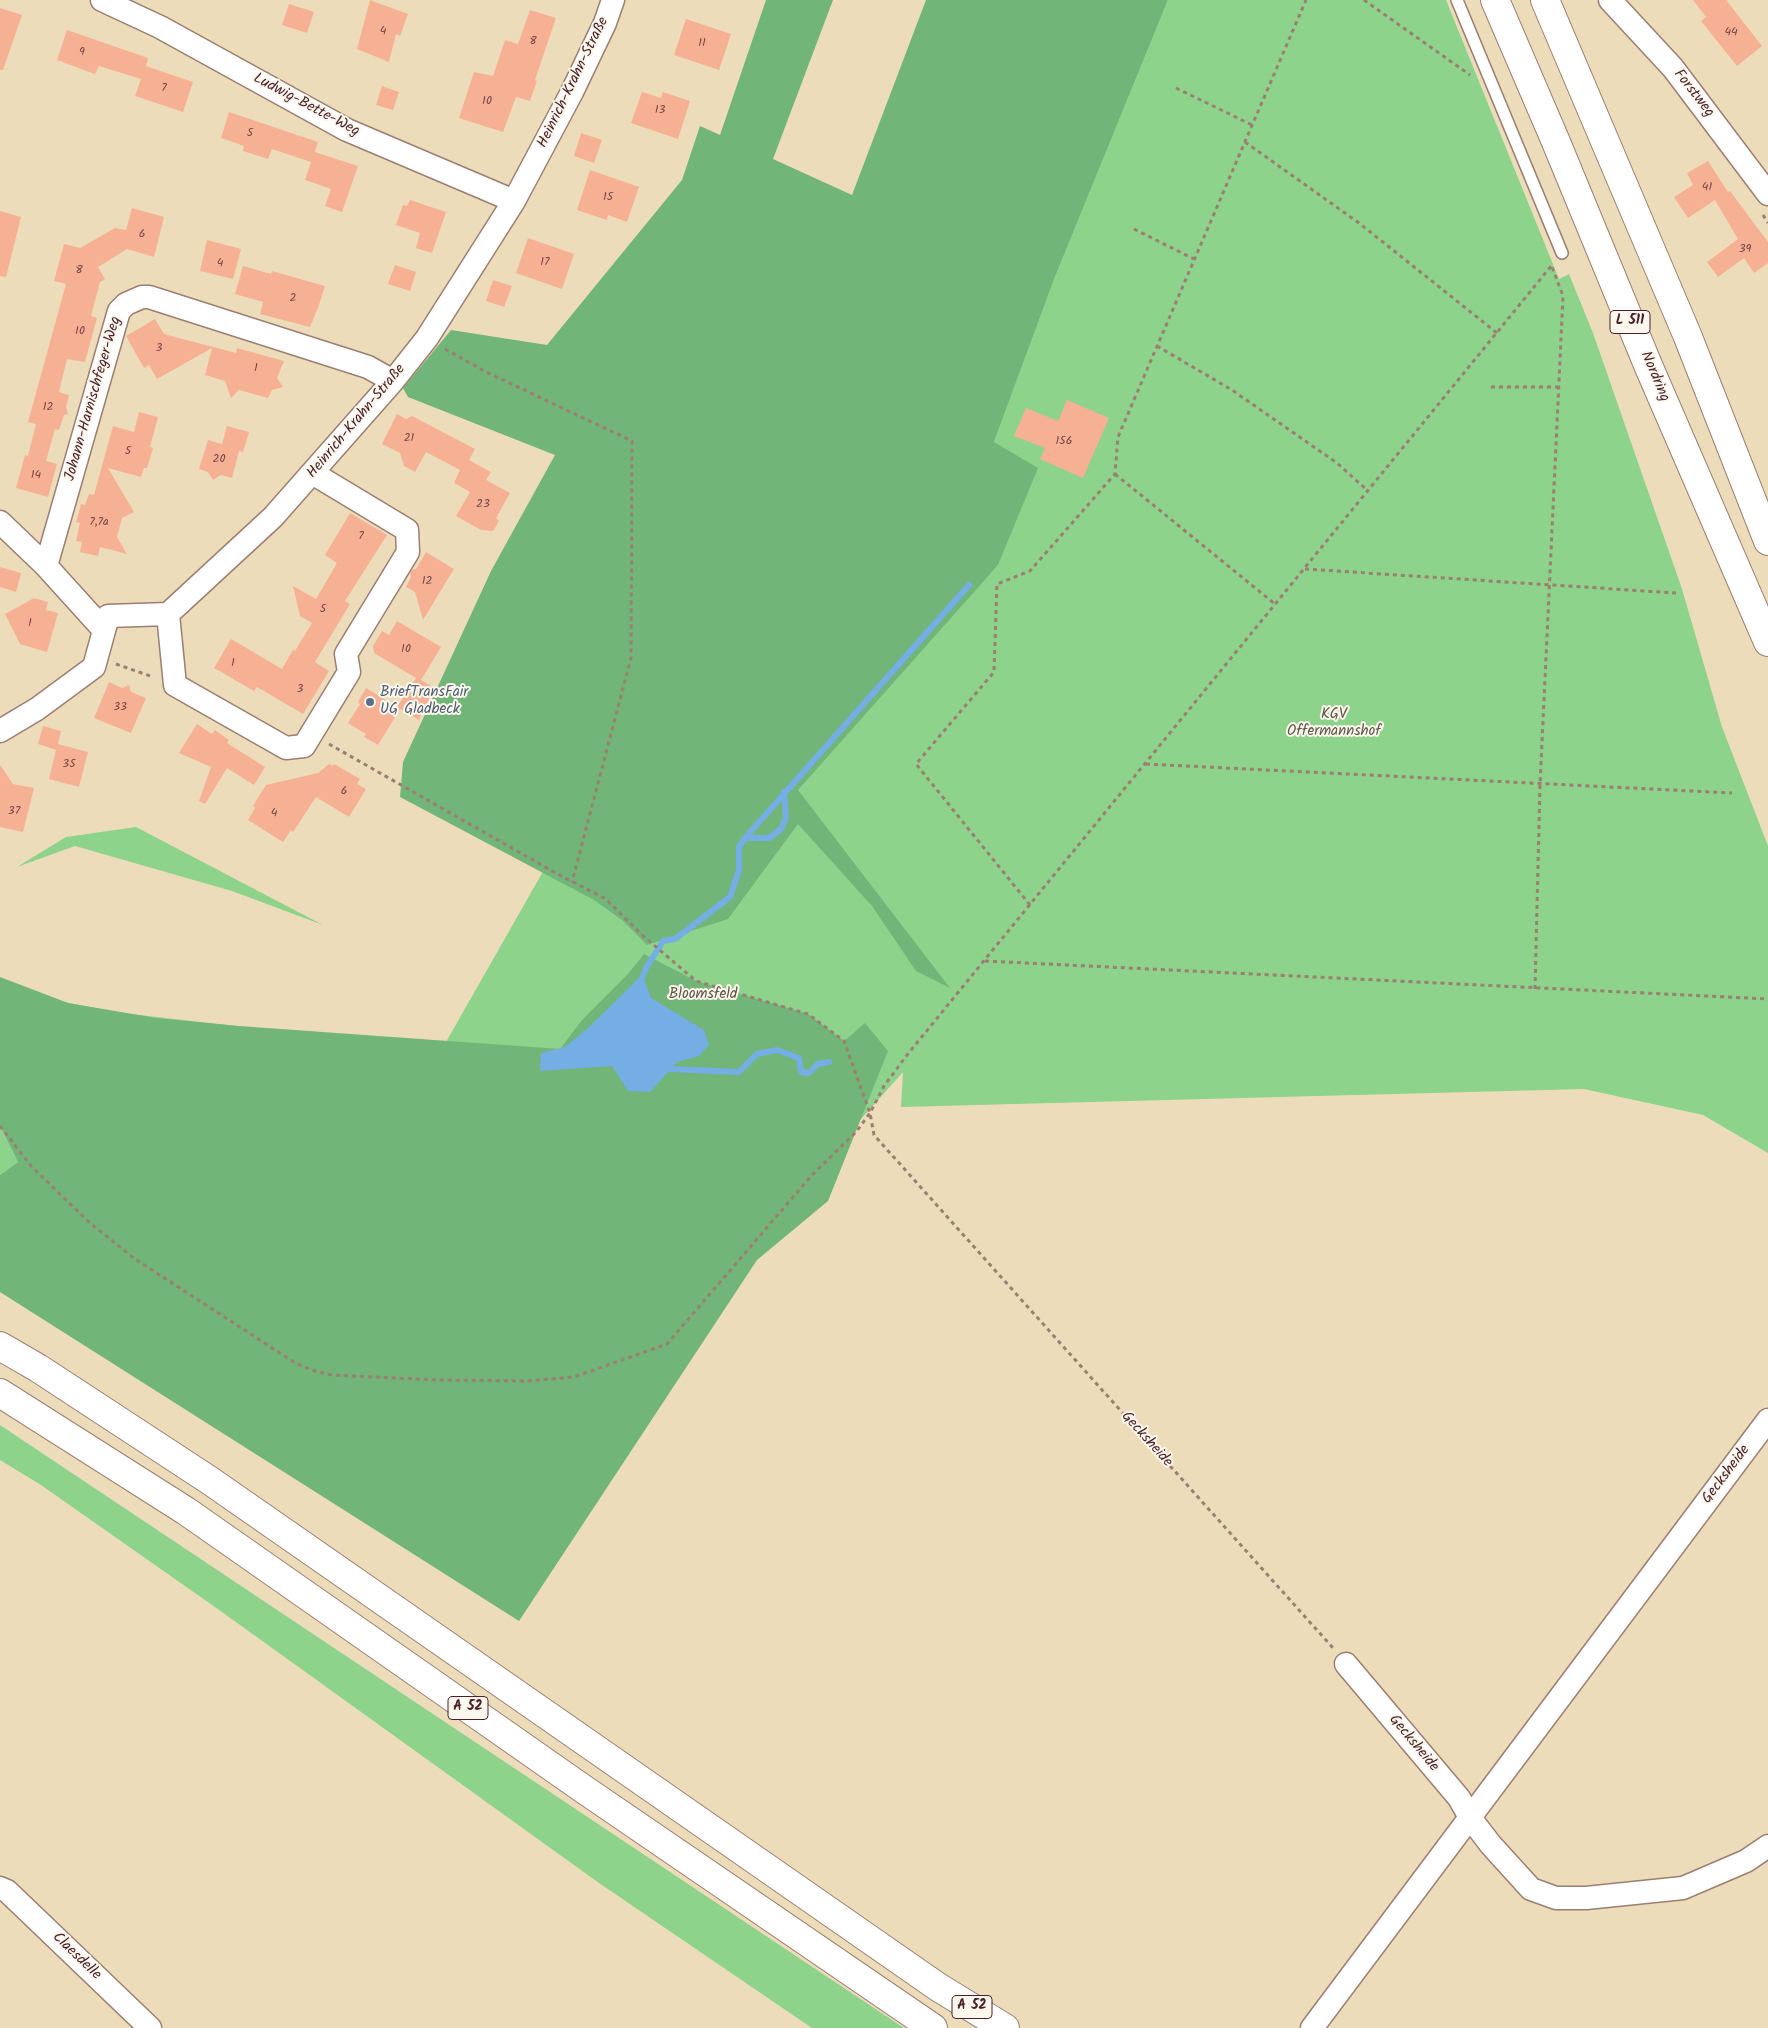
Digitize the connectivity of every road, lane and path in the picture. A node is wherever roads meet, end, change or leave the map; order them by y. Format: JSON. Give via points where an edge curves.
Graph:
{"nodes":[{"id":1,"x":102,"y":0,"type":"edge"},
{"id":2,"x":613,"y":0,"type":"edge"},
{"id":3,"x":1306,"y":0,"type":"edge"},
{"id":4,"x":1364,"y":0,"type":"edge"},
{"id":5,"x":1457,"y":0,"type":"edge"},
{"id":6,"x":1495,"y":0,"type":"edge"},
{"id":7,"x":1545,"y":0,"type":"edge"},
{"id":8,"x":1610,"y":0,"type":"edge"},
{"id":9,"x":1473,"y":83,"type":"dead end"},
{"id":10,"x":1176,"y":88,"type":"dead end"},
{"id":11,"x":1252,"y":124,"type":"junction"},
{"id":12,"x":1245,"y":142,"type":"junction"},
{"id":13,"x":1768,"y":194,"type":"edge"},
{"id":14,"x":514,"y":201,"type":"junction"},
{"id":15,"x":1134,"y":229,"type":"dead end"},
{"id":16,"x":1562,"y":253,"type":"joint"},
{"id":17,"x":1194,"y":260,"type":"junction"},
{"id":18,"x":1552,"y":266,"type":"junction"},
{"id":19,"x":1497,"y":333,"type":"junction"},
{"id":20,"x":427,"y":338,"type":"junction"},
{"id":21,"x":1157,"y":346,"type":"junction"},
{"id":22,"x":393,"y":381,"type":"junction"},
{"id":23,"x":1491,"y":387,"type":"dead end"},
{"id":24,"x":1559,"y":387,"type":"junction"},
{"id":25,"x":314,"y":474,"type":"junction"},
{"id":26,"x":1115,"y":474,"type":"junction"},
{"id":27,"x":1368,"y":492,"type":"junction"},
{"id":28,"x":0,"y":522,"type":"edge"},
{"id":29,"x":1768,"y":541,"type":"edge"},
{"id":30,"x":46,"y":566,"type":"junction"},
{"id":31,"x":1304,"y":569,"type":"junction"},
{"id":32,"x":1549,"y":586,"type":"junction"},
{"id":33,"x":1676,"y":593,"type":"dead end"},
{"id":34,"x":1275,"y":604,"type":"junction"},
{"id":35,"x":168,"y":614,"type":"junction"},
{"id":36,"x":104,"y":630,"type":"junction"},
{"id":37,"x":1768,"y":642,"type":"edge"},
{"id":38,"x":96,"y":657,"type":"junction"},
{"id":39,"x":175,"y":685,"type":"junction"},
{"id":40,"x":0,"y":731,"type":"edge"},
{"id":41,"x":312,"y":734,"type":"junction"},
{"id":42,"x":1145,"y":764,"type":"junction"},
{"id":43,"x":1540,"y":784,"type":"junction"},
{"id":44,"x":1732,"y":793,"type":"dead end"},
{"id":45,"x":572,"y":882,"type":"junction"},
{"id":46,"x":1030,"y":905,"type":"junction"},
{"id":47,"x":984,"y":961,"type":"junction"},
{"id":48,"x":1535,"y":989,"type":"junction"},
{"id":49,"x":1768,"y":999,"type":"edge"},
{"id":50,"x":870,"y":1113,"type":"junction"},
{"id":51,"x":0,"y":1126,"type":"edge"},
{"id":52,"x":0,"y":1338,"type":"edge"},
{"id":53,"x":0,"y":1346,"type":"edge"},
{"id":54,"x":38,"y":1368,"type":"junction"},
{"id":55,"x":0,"y":1393,"type":"edge"},
{"id":56,"x":1768,"y":1420,"type":"edge"},
{"id":57,"x":1346,"y":1664,"type":"joint"},
{"id":58,"x":1471,"y":1819,"type":"junction"},
{"id":59,"x":1768,"y":1846,"type":"edge"},
{"id":60,"x":0,"y":1888,"type":"edge"},
{"id":61,"x":150,"y":2028,"type":"edge"},
{"id":62,"x":933,"y":2028,"type":"edge"},
{"id":63,"x":1005,"y":2028,"type":"edge"},
{"id":64,"x":1312,"y":2028,"type":"edge"}],
"edges":[{"from":1,"to":14,"type":"street","name":"Ludwig-Bette-Weg","via":[[160,27],[347,130]]},
{"from":2,"to":14,"type":"street","name":"Heinrich-Krahn-Straße","via":[[572,92]]},
{"from":3,"to":11,"type":"path"},
{"from":4,"to":9,"type":"path","via":[[1470,75]]},
{"from":5,"to":16,"type":"lane"},
{"from":6,"to":37,"type":"main road","name":"Nordring","number":"L 511"},
{"from":7,"to":29,"type":"main road","via":[[1688,337]]},
{"from":8,"to":13,"type":"street","name":"Forstweg","via":[[1673,68]]},
{"from":10,"to":11,"type":"path"},
{"from":11,"to":12,"type":"path"},
{"from":12,"to":17,"type":"path"},
{"from":12,"to":19,"type":"path","via":[[1359,223]]},
{"from":14,"to":20,"type":"street","name":"Heinrich-Krahn-Straße"},
{"from":15,"to":17,"type":"path"},
{"from":16,"to":18,"type":"path"},
{"from":17,"to":21,"type":"path"},
{"from":18,"to":19,"type":"path"},
{"from":18,"to":24,"type":"path","via":[[1563,296]]},
{"from":19,"to":27,"type":"path"},
{"from":20,"to":22,"type":"street","name":"Heinrich-Krahn-Straße"},
{"from":20,"to":45,"type":"path","via":[[486,372],[632,442],[631,658]]},
{"from":21,"to":26,"type":"path","via":[[1118,437]]},
{"from":21,"to":27,"type":"path","via":[[1232,390],[1337,463]]},
{"from":22,"to":25,"type":"street","name":"Heinrich-Krahn-Straße"},
{"from":22,"to":30,"type":"street","name":"Johann-Harnischfeger-Weg","via":[[368,367],[149,297],[126,304],[119,311]]},
{"from":23,"to":24,"type":"path"},
{"from":24,"to":32,"type":"path"},
{"from":25,"to":35,"type":"street","name":"Heinrich-Krahn-Straße","via":[[273,518]]},
{"from":25,"to":41,"type":"street","via":[[407,530],[408,552],[346,654],[349,672]]},
{"from":26,"to":34,"type":"path"},
{"from":26,"to":46,"type":"path","via":[[1030,571],[997,584],[994,672],[916,764]]},
{"from":27,"to":31,"type":"path"},
{"from":28,"to":30,"type":"street"},
{"from":30,"to":36,"type":"street"},
{"from":31,"to":32,"type":"path"},
{"from":31,"to":34,"type":"path"},
{"from":32,"to":33,"type":"path"},
{"from":32,"to":43,"type":"path"},
{"from":34,"to":42,"type":"path"},
{"from":35,"to":36,"type":"street","via":[[108,616]]},
{"from":35,"to":39,"type":"street"},
{"from":36,"to":38,"type":"street"},
{"from":38,"to":39,"type":"path"},
{"from":38,"to":40,"type":"street","via":[[94,667],[37,709]]},
{"from":39,"to":41,"type":"street","via":[[286,748],[304,746]]},
{"from":41,"to":45,"type":"path","name":"Gecksheide"},
{"from":42,"to":43,"type":"path"},
{"from":42,"to":46,"type":"path"},
{"from":43,"to":44,"type":"path"},
{"from":43,"to":48,"type":"path"},
{"from":45,"to":50,"type":"path","name":"Gecksheide","via":[[606,899],[696,981],[808,1014],[844,1041]]},
{"from":46,"to":47,"type":"path"},
{"from":47,"to":48,"type":"path"},
{"from":47,"to":50,"type":"path","via":[[907,1055],[884,1086]]},
{"from":48,"to":49,"type":"path"},
{"from":50,"to":51,"type":"path","via":[[856,1132],[812,1175],[667,1344],[574,1377],[527,1380],[332,1375],[296,1364],[135,1259],[105,1235],[31,1166]]},
{"from":50,"to":57,"type":"path","name":"Gecksheide","via":[[874,1135]]},
{"from":52,"to":54,"type":"main road"},
{"from":53,"to":54,"type":"main road","number":"A 52"},
{"from":54,"to":63,"type":"main road","number":"A 52","via":[[225,1491],[938,1987]]},
{"from":55,"to":62,"type":"main road","number":"A 52","via":[[186,1511]]},
{"from":56,"to":58,"type":"street","name":"Gecksheide"},
{"from":57,"to":58,"type":"street","name":"Gecksheide","via":[[1460,1798]]},
{"from":58,"to":59,"type":"street","name":"Gecksheide","via":[[1531,1890],[1556,1898],[1683,1888],[1746,1861]]},
{"from":58,"to":64,"type":"street","name":"Gecksheide"},
{"from":60,"to":61,"type":"street","name":"Claesdelle"}]}
